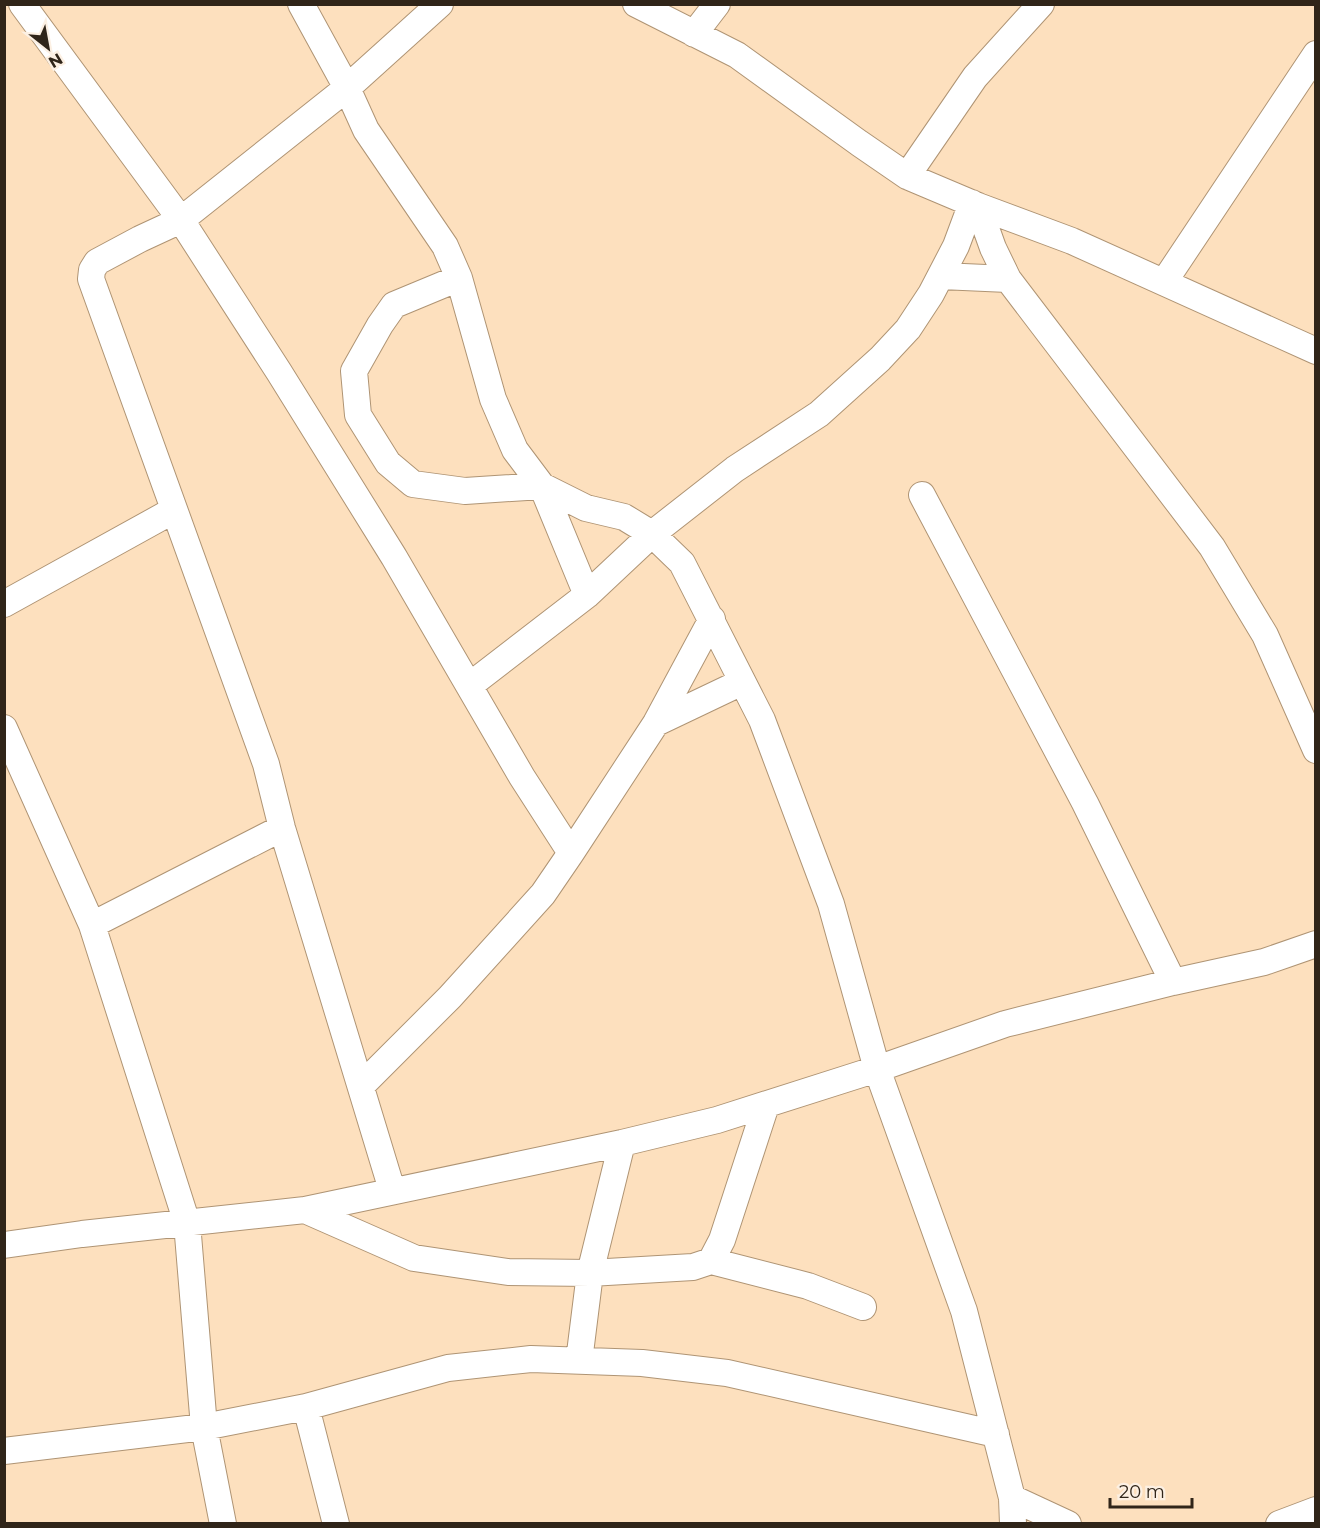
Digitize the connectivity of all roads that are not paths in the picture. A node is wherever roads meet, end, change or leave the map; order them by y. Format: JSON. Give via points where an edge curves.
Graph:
{"nodes":[{"id":1,"x":22,"y":4,"type":"edge"},
{"id":2,"x":301,"y":4,"type":"edge"},
{"id":3,"x":440,"y":4,"type":"edge"},
{"id":4,"x":636,"y":4,"type":"edge"},
{"id":5,"x":717,"y":4,"type":"edge"},
{"id":6,"x":1041,"y":4,"type":"edge"},
{"id":7,"x":694,"y":34,"type":"junction"},
{"id":8,"x":1316,"y":54,"type":"edge"},
{"id":9,"x":347,"y":88,"type":"junction"},
{"id":10,"x":907,"y":176,"type":"junction"},
{"id":11,"x":975,"y":205,"type":"junction"},
{"id":12,"x":181,"y":220,"type":"junction"},
{"id":13,"x":941,"y":276,"type":"junction"},
{"id":14,"x":459,"y":278,"type":"junction"},
{"id":15,"x":1008,"y":279,"type":"junction"},
{"id":16,"x":1164,"y":282,"type":"junction"},
{"id":17,"x":1316,"y":351,"type":"edge"},
{"id":18,"x":542,"y":486,"type":"junction"},
{"id":19,"x":922,"y":495,"type":"dead end"},
{"id":20,"x":174,"y":510,"type":"junction"},
{"id":21,"x":652,"y":534,"type":"junction"},
{"id":22,"x":586,"y":595,"type":"junction"},
{"id":23,"x":4,"y":604,"type":"edge"},
{"id":24,"x":712,"y":620,"type":"junction"},
{"id":25,"x":742,"y":681,"type":"junction"},
{"id":26,"x":469,"y":686,"type":"junction"},
{"id":27,"x":656,"y":723,"type":"junction"},
{"id":28,"x":4,"y":728,"type":"edge"},
{"id":29,"x":1316,"y":750,"type":"edge"},
{"id":30,"x":282,"y":828,"type":"junction"},
{"id":31,"x":571,"y":854,"type":"junction"},
{"id":32,"x":92,"y":925,"type":"junction"},
{"id":33,"x":1316,"y":944,"type":"edge"},
{"id":34,"x":1173,"y":982,"type":"junction"},
{"id":35,"x":877,"y":1069,"type":"junction"},
{"id":36,"x":361,"y":1086,"type":"junction"},
{"id":37,"x":766,"y":1105,"type":"junction"},
{"id":38,"x":622,"y":1143,"type":"junction"},
{"id":39,"x":392,"y":1190,"type":"junction"},
{"id":40,"x":305,"y":1210,"type":"junction"},
{"id":41,"x":187,"y":1223,"type":"junction"},
{"id":42,"x":4,"y":1245,"type":"edge"},
{"id":43,"x":711,"y":1261,"type":"junction"},
{"id":44,"x":590,"y":1273,"type":"junction"},
{"id":45,"x":863,"y":1307,"type":"dead end"},
{"id":46,"x":579,"y":1361,"type":"junction"},
{"id":47,"x":306,"y":1407,"type":"junction"},
{"id":48,"x":204,"y":1427,"type":"junction"},
{"id":49,"x":996,"y":1434,"type":"junction"},
{"id":50,"x":4,"y":1451,"type":"edge"},
{"id":51,"x":1012,"y":1498,"type":"junction"},
{"id":52,"x":1316,"y":1510,"type":"edge"},
{"id":53,"x":223,"y":1524,"type":"edge"},
{"id":54,"x":336,"y":1524,"type":"edge"},
{"id":55,"x":1013,"y":1524,"type":"edge"},
{"id":56,"x":1068,"y":1524,"type":"edge"},
{"id":57,"x":1279,"y":1524,"type":"edge"}],
"edges":[{"from":1,"to":12,"type":"street"},
{"from":2,"to":9,"type":"street"},
{"from":3,"to":9,"type":"street"},
{"from":4,"to":7,"type":"street"},
{"from":5,"to":7,"type":"street"},
{"from":6,"to":10,"type":"street","via":[[975,76]]},
{"from":7,"to":10,"type":"street","via":[[737,55]]},
{"from":8,"to":16,"type":"street"},
{"from":9,"to":12,"type":"street"},
{"from":9,"to":14,"type":"street","via":[[366,130],[445,246]]},
{"from":10,"to":11,"type":"street"},
{"from":11,"to":13,"type":"street"},
{"from":11,"to":15,"type":"street"},
{"from":11,"to":16,"type":"street","via":[[1072,241]]},
{"from":12,"to":20,"type":"street","via":[[97,262],[91,279]]},
{"from":12,"to":26,"type":"street","via":[[388,548]]},
{"from":13,"to":15,"type":"street"},
{"from":13,"to":21,"type":"street","via":[[909,329],[819,414],[735,469]]},
{"from":14,"to":18,"type":"street","via":[[493,399],[515,450]]},
{"from":14,"to":18,"type":"street","via":[[393,305],[354,371],[358,415],[388,463],[413,484],[465,491]]},
{"from":15,"to":29,"type":"street","via":[[1212,547],[1265,635]]},
{"from":16,"to":17,"type":"street"},
{"from":18,"to":21,"type":"street","via":[[586,508],[624,518]]},
{"from":18,"to":22,"type":"street"},
{"from":19,"to":34,"type":"street","via":[[1085,803]]},
{"from":20,"to":23,"type":"street"},
{"from":20,"to":30,"type":"street","via":[[266,764]]},
{"from":21,"to":22,"type":"street"},
{"from":21,"to":24,"type":"street","via":[[682,562]]},
{"from":22,"to":26,"type":"street"},
{"from":24,"to":25,"type":"street"},
{"from":24,"to":27,"type":"street"},
{"from":25,"to":27,"type":"street"},
{"from":25,"to":35,"type":"street","via":[[762,720],[831,904]]},
{"from":26,"to":31,"type":"street"},
{"from":27,"to":31,"type":"street"},
{"from":28,"to":32,"type":"street"},
{"from":30,"to":32,"type":"street"},
{"from":30,"to":36,"type":"street"},
{"from":31,"to":36,"type":"street","via":[[543,894],[458,988]]},
{"from":32,"to":41,"type":"street"},
{"from":33,"to":34,"type":"street","via":[[1264,962]]},
{"from":34,"to":35,"type":"street","via":[[1005,1023]]},
{"from":35,"to":37,"type":"street"},
{"from":35,"to":49,"type":"street","via":[[964,1311]]},
{"from":36,"to":39,"type":"street"},
{"from":37,"to":38,"type":"street"},
{"from":37,"to":43,"type":"street","via":[[722,1240]]},
{"from":38,"to":39,"type":"street"},
{"from":38,"to":44,"type":"street"},
{"from":39,"to":40,"type":"street"},
{"from":40,"to":41,"type":"street"},
{"from":40,"to":44,"type":"street","via":[[414,1258],[508,1272]]},
{"from":41,"to":42,"type":"street"},
{"from":41,"to":48,"type":"street"},
{"from":43,"to":44,"type":"street","via":[[693,1267]]},
{"from":43,"to":45,"type":"street","via":[[808,1286]]},
{"from":44,"to":46,"type":"street"},
{"from":46,"to":47,"type":"street","via":[[531,1359],[448,1368]]},
{"from":46,"to":49,"type":"street","via":[[642,1363],[727,1373]]},
{"from":47,"to":48,"type":"street"},
{"from":47,"to":54,"type":"street"},
{"from":48,"to":50,"type":"street"},
{"from":48,"to":53,"type":"street"},
{"from":49,"to":51,"type":"street"},
{"from":51,"to":55,"type":"street"},
{"from":51,"to":56,"type":"street"},
{"from":52,"to":57,"type":"street"}]}
